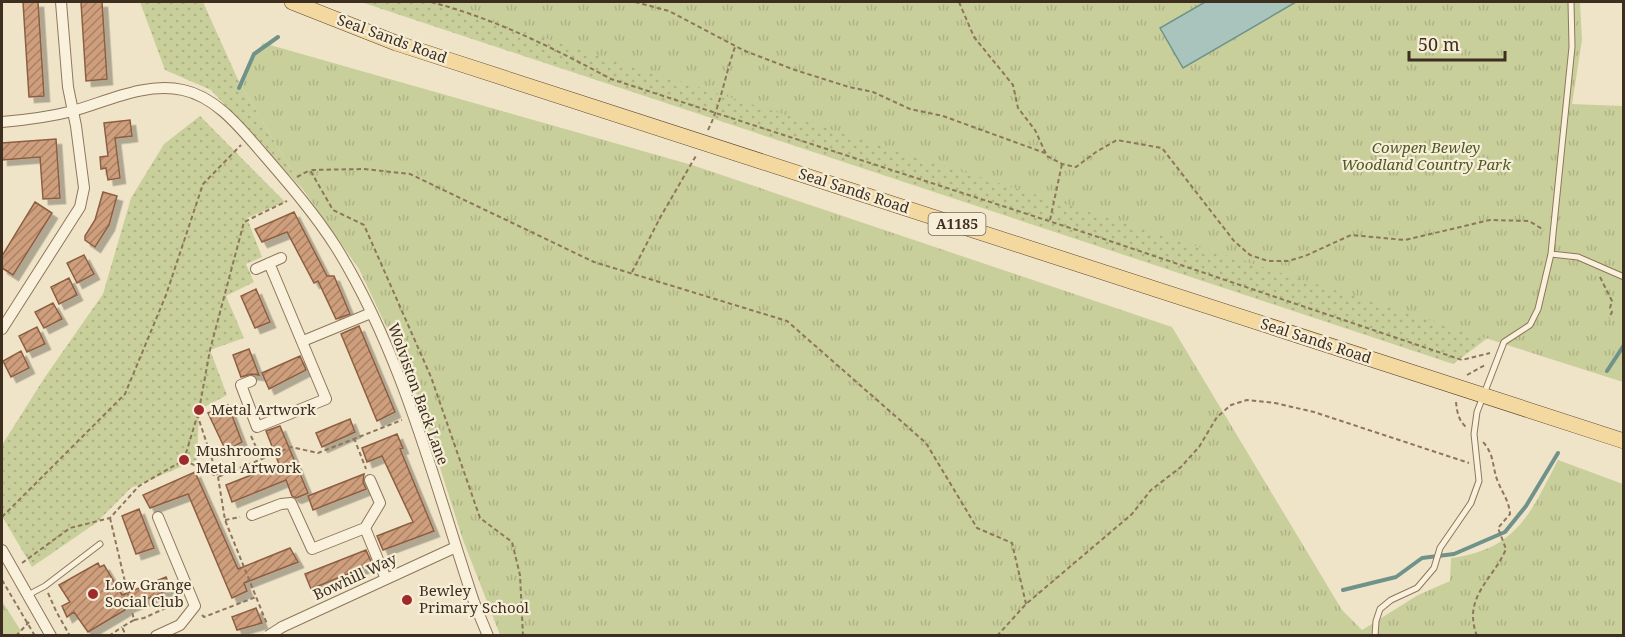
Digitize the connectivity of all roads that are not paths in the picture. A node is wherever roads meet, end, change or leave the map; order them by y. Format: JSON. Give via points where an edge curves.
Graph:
{"nodes":[{"id":1,"x":61,"y":2,"type":"edge"},
{"id":2,"x":292,"y":2,"type":"edge"},
{"id":3,"x":1571,"y":2,"type":"edge"},
{"id":4,"x":72,"y":111,"type":"junction"},
{"id":5,"x":2,"y":122,"type":"edge"},
{"id":6,"x":1551,"y":254,"type":"junction"},
{"id":7,"x":281,"y":258,"type":"dead end"},
{"id":8,"x":269,"y":263,"type":"junction"},
{"id":9,"x":256,"y":269,"type":"dead end"},
{"id":10,"x":1623,"y":278,"type":"edge"},
{"id":11,"x":371,"y":313,"type":"junction"},
{"id":12,"x":3,"y":320,"type":"edge"},
{"id":13,"x":303,"y":341,"type":"junction"},
{"id":14,"x":251,"y":381,"type":"dead end"},
{"id":15,"x":1484,"y":396,"type":"junction"},
{"id":16,"x":1623,"y":441,"type":"edge"},
{"id":17,"x":370,"y":480,"type":"road end"},
{"id":18,"x":252,"y":515,"type":"road end"},
{"id":19,"x":158,"y":517,"type":"dead end"},
{"id":20,"x":365,"y":528,"type":"junction"},
{"id":21,"x":99,"y":544,"type":"dead end"},
{"id":22,"x":456,"y":547,"type":"junction"},
{"id":23,"x":2,"y":550,"type":"edge"},
{"id":24,"x":386,"y":579,"type":"junction"},
{"id":25,"x":27,"y":596,"type":"junction"},
{"id":26,"x":180,"y":624,"type":"junction"},
{"id":27,"x":50,"y":635,"type":"edge"},
{"id":28,"x":156,"y":636,"type":"edge"},
{"id":29,"x":185,"y":636,"type":"edge"},
{"id":30,"x":268,"y":636,"type":"edge"},
{"id":31,"x":488,"y":636,"type":"edge"},
{"id":32,"x":1375,"y":636,"type":"edge"}],
"edges":[{"from":1,"to":4,"type":"street"},
{"from":2,"to":15,"type":"main road","name":"Seal Sands Road","number":"A1185","via":[[396,43]]},
{"from":3,"to":6,"type":"lane","via":[[1572,47]]},
{"from":4,"to":5,"type":"street","name":"Wolviston Back Lane"},
{"from":4,"to":11,"type":"street","name":"Wolviston Back Lane","via":[[144,90],[165,88],[201,95],[248,138],[299,196],[335,245]]},
{"from":4,"to":12,"type":"street","via":[[84,188],[80,207]]},
{"from":6,"to":10,"type":"lane","via":[[1578,257]]},
{"from":6,"to":15,"type":"lane","via":[[1538,309],[1530,325],[1504,342]]},
{"from":7,"to":8,"type":"street"},
{"from":8,"to":9,"type":"street"},
{"from":8,"to":13,"type":"street"},
{"from":11,"to":13,"type":"street"},
{"from":11,"to":22,"type":"street","name":"Wolviston Back Lane","via":[[413,415]]},
{"from":13,"to":14,"type":"street","via":[[326,399],[257,427],[241,385]]},
{"from":15,"to":16,"type":"main road","name":"Seal Sands Road","number":"A1185"},
{"from":15,"to":32,"type":"lane","via":[[1474,434],[1479,481],[1471,504],[1440,548],[1434,568],[1417,588],[1380,609]]},
{"from":17,"to":20,"type":"street","via":[[380,503]]},
{"from":18,"to":20,"type":"street","via":[[291,503],[312,549]]},
{"from":19,"to":26,"type":"street","via":[[193,601]]},
{"from":20,"to":24,"type":"street"},
{"from":21,"to":25,"type":"lane"},
{"from":22,"to":24,"type":"street","name":"Bowhill Way"},
{"from":22,"to":31,"type":"street","name":"Wolviston Back Lane"},
{"from":23,"to":25,"type":"street"},
{"from":24,"to":30,"type":"street","name":"Bowhill Way","bridge":true},
{"from":25,"to":27,"type":"street"},
{"from":26,"to":28,"type":"street"},
{"from":26,"to":29,"type":"street"}]}
